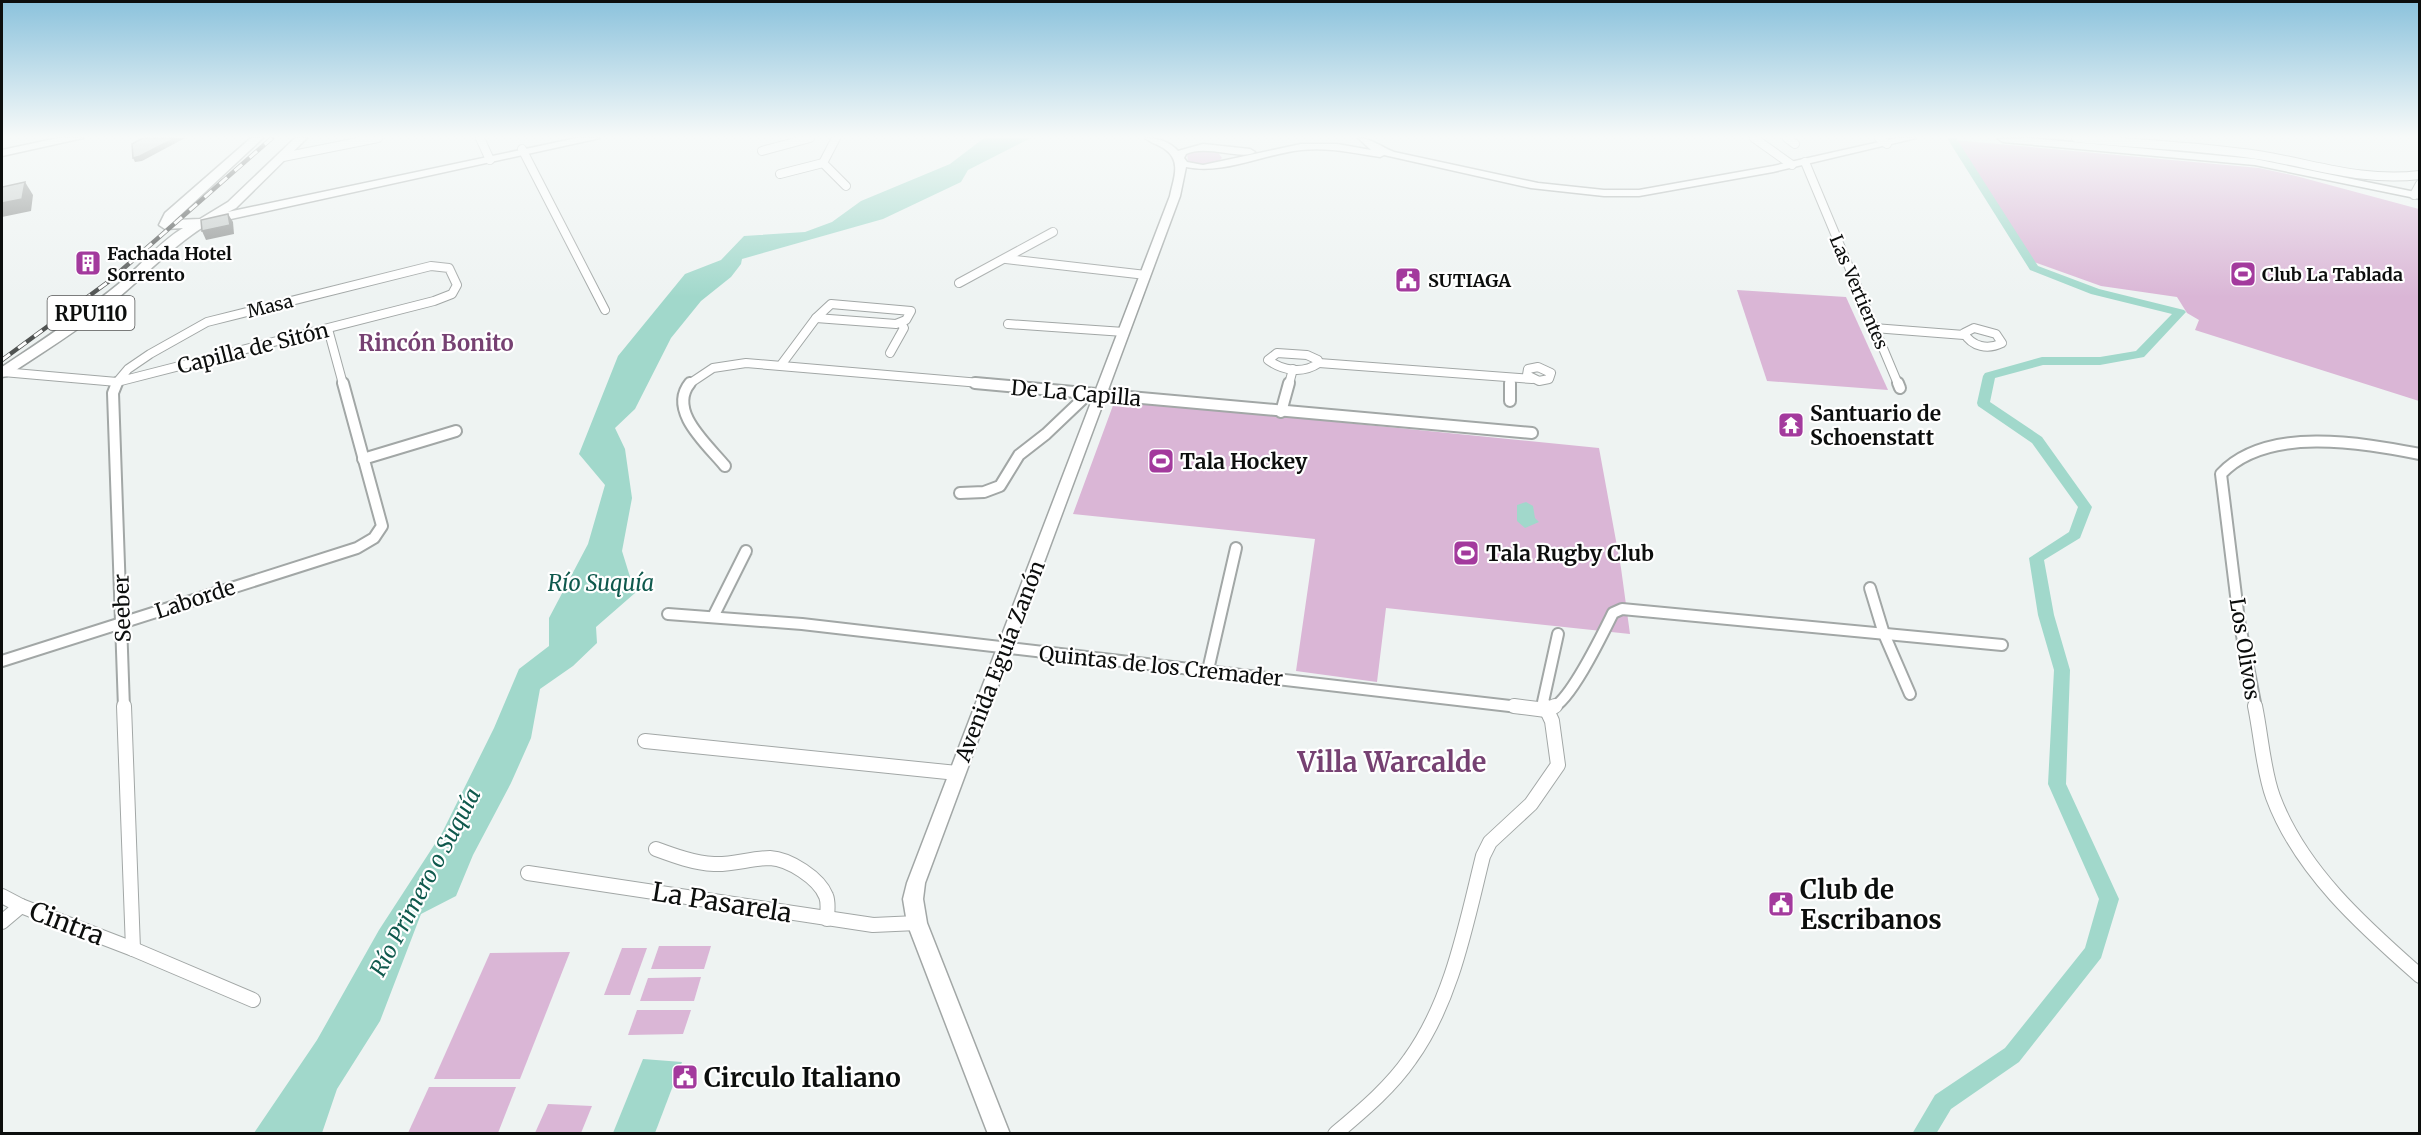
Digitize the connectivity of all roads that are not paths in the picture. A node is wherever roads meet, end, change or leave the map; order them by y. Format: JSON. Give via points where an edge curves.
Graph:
{"nodes":[{"id":1,"x":198,"y":191,"type":"edge"},
{"id":2,"x":247,"y":191,"type":"edge"},
{"id":3,"x":326,"y":191,"type":"edge"},
{"id":4,"x":340,"y":191,"type":"edge"},
{"id":5,"x":544,"y":191,"type":"edge"},
{"id":6,"x":1177,"y":191,"type":"edge"},
{"id":7,"x":1584,"y":191,"type":"edge"},
{"id":8,"x":1663,"y":191,"type":"edge"},
{"id":9,"x":1817,"y":191,"type":"edge"},
{"id":10,"x":2379,"y":191,"type":"edge"},
{"id":11,"x":238,"y":200,"type":"junction"},
{"id":12,"x":2417,"y":201,"type":"edge"},
{"id":13,"x":169,"y":216,"type":"junction"},
{"id":14,"x":200,"y":222,"type":"junction"},
{"id":15,"x":1053,"y":232,"type":"dead end"},
{"id":16,"x":170,"y":242,"type":"junction"},
{"id":17,"x":1006,"y":259,"type":"junction"},
{"id":18,"x":440,"y":265,"type":"joint"},
{"id":19,"x":1146,"y":274,"type":"junction"},
{"id":20,"x":960,"y":283,"type":"dead end"},
{"id":21,"x":605,"y":310,"type":"dead end"},
{"id":22,"x":816,"y":318,"type":"junction"},
{"id":23,"x":901,"y":323,"type":"junction"},
{"id":24,"x":1008,"y":324,"type":"dead end"},
{"id":25,"x":1874,"y":328,"type":"junction"},
{"id":26,"x":328,"y":329,"type":"junction"},
{"id":27,"x":1124,"y":332,"type":"junction"},
{"id":28,"x":1964,"y":335,"type":"dead end"},
{"id":29,"x":890,"y":352,"type":"dead end"},
{"id":30,"x":1319,"y":363,"type":"junction"},
{"id":31,"x":782,"y":365,"type":"junction"},
{"id":32,"x":1293,"y":369,"type":"junction"},
{"id":33,"x":2,"y":373,"type":"edge"},
{"id":34,"x":1510,"y":379,"type":"junction"},
{"id":35,"x":1532,"y":379,"type":"dead end"},
{"id":36,"x":117,"y":382,"type":"junction"},
{"id":37,"x":1900,"y":388,"type":"dead end"},
{"id":38,"x":1094,"y":395,"type":"junction"},
{"id":39,"x":1510,"y":401,"type":"dead end"},
{"id":40,"x":1281,"y":412,"type":"junction"},
{"id":41,"x":456,"y":431,"type":"dead end"},
{"id":42,"x":1532,"y":434,"type":"dead end"},
{"id":43,"x":2420,"y":454,"type":"edge"},
{"id":44,"x":363,"y":459,"type":"junction"},
{"id":45,"x":725,"y":466,"type":"dead end"},
{"id":46,"x":960,"y":493,"type":"dead end"},
{"id":47,"x":1236,"y":549,"type":"dead end"},
{"id":48,"x":746,"y":551,"type":"dead end"},
{"id":49,"x":1870,"y":588,"type":"dead end"},
{"id":50,"x":668,"y":614,"type":"dead end"},
{"id":51,"x":713,"y":617,"type":"junction"},
{"id":52,"x":123,"y":622,"type":"junction"},
{"id":53,"x":1558,"y":634,"type":"dead end"},
{"id":54,"x":1884,"y":634,"type":"junction"},
{"id":55,"x":2002,"y":645,"type":"dead end"},
{"id":56,"x":1005,"y":648,"type":"junction"},
{"id":57,"x":2,"y":661,"type":"edge"},
{"id":58,"x":1208,"y":670,"type":"junction"},
{"id":59,"x":1910,"y":694,"type":"dead end"},
{"id":60,"x":1546,"y":710,"type":"junction"},
{"id":61,"x":645,"y":741,"type":"dead end"},
{"id":62,"x":957,"y":773,"type":"junction"},
{"id":63,"x":656,"y":849,"type":"dead end"},
{"id":64,"x":528,"y":873,"type":"dead end"},
{"id":65,"x":2,"y":896,"type":"edge"},
{"id":66,"x":21,"y":906,"type":"junction"},
{"id":67,"x":827,"y":919,"type":"junction"},
{"id":68,"x":2,"y":922,"type":"edge"},
{"id":69,"x":917,"y":922,"type":"junction"},
{"id":70,"x":133,"y":949,"type":"junction"},
{"id":71,"x":2420,"y":976,"type":"edge"},
{"id":72,"x":253,"y":1000,"type":"dead end"},
{"id":73,"x":999,"y":1134,"type":"edge"},
{"id":74,"x":1335,"y":1134,"type":"edge"}],
"edges":[{"from":1,"to":13,"type":"main road"},
{"from":2,"to":11,"type":"main road"},
{"from":3,"to":11,"type":"main road","via":[[251,206],[240,206]]},
{"from":4,"to":14,"type":"main road"},
{"from":5,"to":21,"type":"street"},
{"from":6,"to":19,"type":"main road","name":"Avenida Eguía Zanón"},
{"from":7,"to":8,"type":"main road","via":[[1619,195]]},
{"from":9,"to":25,"type":"street","name":"Las Vertientes"},
{"from":10,"to":12,"type":"main road"},
{"from":11,"to":14,"type":"main road","number":"RPU110"},
{"from":13,"to":14,"type":"main road","via":[[168,222],[173,225]]},
{"from":13,"to":16,"type":"main road","via":[[165,226],[176,233]]},
{"from":14,"to":16,"type":"main road","number":"RPU110"},
{"from":15,"to":17,"type":"street"},
{"from":16,"to":33,"type":"main road","number":"RPU110","via":[[85,318]]},
{"from":17,"to":19,"type":"street"},
{"from":17,"to":20,"type":"street"},
{"from":18,"to":26,"type":"street","name":"Capilla de Sitón","via":[[452,272],[457,285],[452,294]]},
{"from":18,"to":36,"type":"street","name":"Masa","via":[[201,324],[126,371]]},
{"from":19,"to":27,"type":"main road","name":"Avenida Eguía Zanón"},
{"from":22,"to":23,"type":"street"},
{"from":22,"to":23,"type":"street","via":[[831,304],[910,311]]},
{"from":22,"to":31,"type":"street"},
{"from":23,"to":29,"type":"street","via":[[904,328]]},
{"from":24,"to":27,"type":"street"},
{"from":25,"to":28,"type":"street"},
{"from":25,"to":37,"type":"street","name":"Las Vertientes"},
{"from":26,"to":36,"type":"street","name":"Capilla de Sitón"},
{"from":26,"to":44,"type":"street"},
{"from":27,"to":38,"type":"main road","name":"Avenida Eguía Zanón"},
{"from":30,"to":32,"type":"street","via":[[1312,368]]},
{"from":30,"to":32,"type":"street","via":[[1298,353],[1269,357],[1271,364]]},
{"from":30,"to":34,"type":"street"},
{"from":31,"to":38,"type":"street","name":"De La Capilla"},
{"from":31,"to":45,"type":"street","name":"De La Capilla","via":[[714,366],[685,388],[682,399],[686,416]]},
{"from":32,"to":40,"type":"street"},
{"from":33,"to":36,"type":"street"},
{"from":34,"to":35,"type":"street"},
{"from":34,"to":39,"type":"street"},
{"from":36,"to":52,"type":"street","name":"Seeber","via":[[113,393]]},
{"from":38,"to":40,"type":"street","name":"De La Capilla"},
{"from":38,"to":46,"type":"street","via":[[1019,455],[1000,486],[984,492]]},
{"from":38,"to":56,"type":"main road","name":"Avenida Eguía Zanón"},
{"from":40,"to":42,"type":"street","name":"De La Capilla"},
{"from":41,"to":44,"type":"street"},
{"from":43,"to":71,"type":"street","name":"Los Olivos","via":[[2345,441],[2319,441],[2261,452],[2231,463],[2221,474],[2239,620],[2267,779],[2276,804],[2327,886],[2369,932]]},
{"from":44,"to":52,"type":"street","name":"Laborde","via":[[382,526],[374,538],[357,548]]},
{"from":47,"to":58,"type":"street"},
{"from":48,"to":51,"type":"street"},
{"from":49,"to":54,"type":"street"},
{"from":50,"to":51,"type":"street","name":"Quintas de los Cremader"},
{"from":51,"to":56,"type":"street","name":"Quintas de los Cremader"},
{"from":52,"to":57,"type":"street","name":"Laborde"},
{"from":52,"to":70,"type":"street","name":"Seeber"},
{"from":53,"to":60,"type":"street","via":[[1544,692]]},
{"from":54,"to":55,"type":"street"},
{"from":54,"to":59,"type":"street"},
{"from":54,"to":60,"type":"street","via":[[1616,610],[1575,682],[1556,706]]},
{"from":56,"to":58,"type":"street","name":"Quintas de los Cremader"},
{"from":56,"to":62,"type":"main road","name":"Avenida Eguía Zanón"},
{"from":58,"to":60,"type":"street","name":"Quintas de los Cremader"},
{"from":60,"to":74,"type":"street","via":[[1552,721],[1558,765],[1531,804],[1490,842],[1483,856],[1450,980],[1434,1017],[1417,1049],[1397,1074]]},
{"from":61,"to":62,"type":"street"},
{"from":62,"to":69,"type":"main road","name":"Avenida Eguía Zanón","via":[[919,870],[913,899]]},
{"from":63,"to":67,"type":"street","via":[[717,864],[772,858],[783,861],[821,886]]},
{"from":64,"to":67,"type":"street","name":"La Pasarela"},
{"from":65,"to":66,"type":"street","name":"Cintra"},
{"from":66,"to":68,"type":"street"},
{"from":66,"to":70,"type":"street","name":"Cintra"},
{"from":67,"to":69,"type":"street","name":"La Pasarela","via":[[873,924]]},
{"from":69,"to":73,"type":"main road","name":"Avenida Eguía Zanón"},
{"from":70,"to":72,"type":"street","name":"Cintra"}]}
